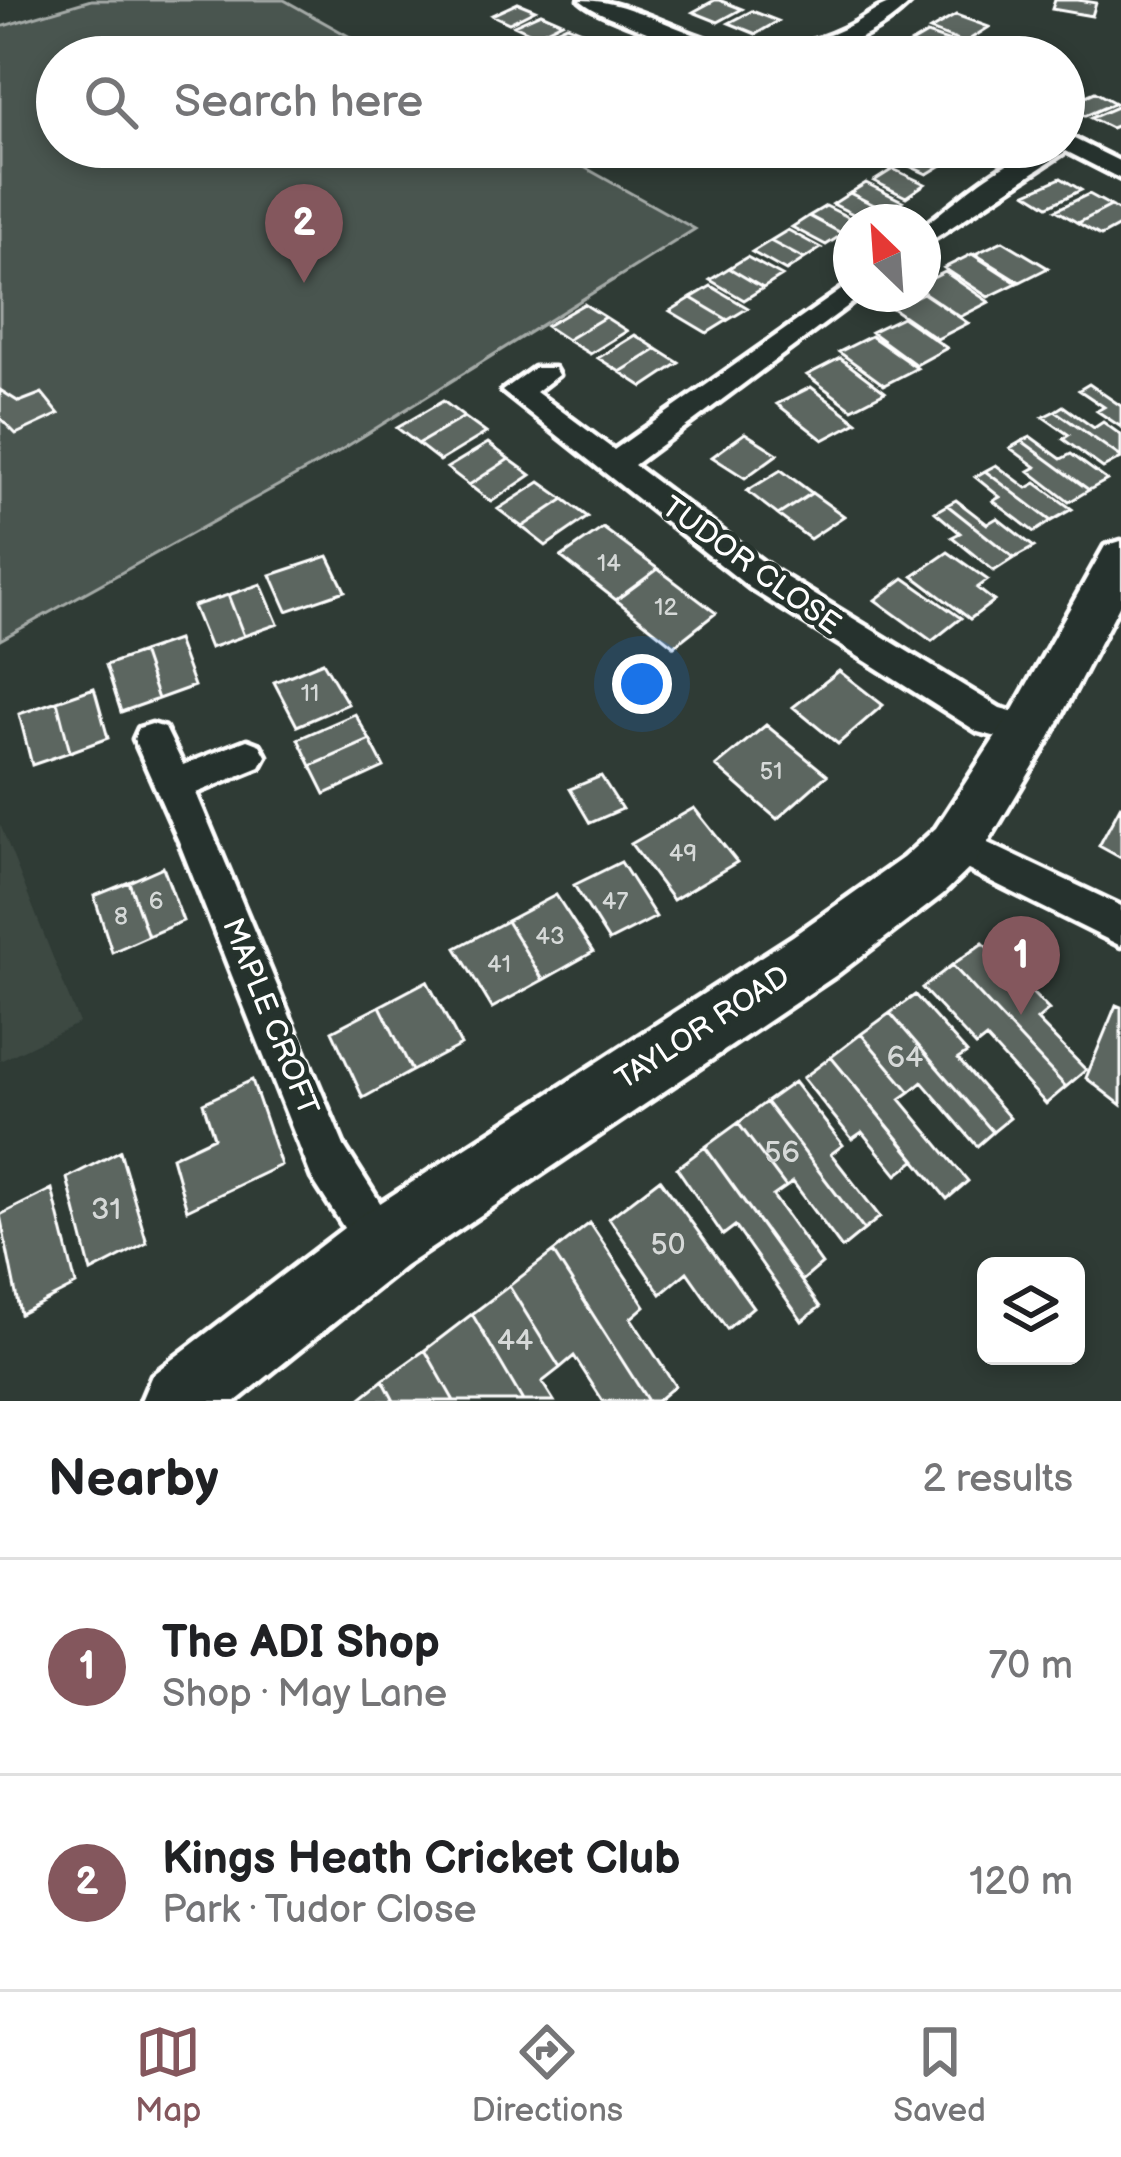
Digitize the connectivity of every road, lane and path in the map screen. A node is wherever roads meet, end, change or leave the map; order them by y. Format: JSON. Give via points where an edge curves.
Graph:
{"nodes":[{"id":1,"x":590,"y":0,"type":"edge"},
{"id":2,"x":903,"y":0,"type":"edge"},
{"id":3,"x":674,"y":36,"type":"edge"},
{"id":4,"x":843,"y":36,"type":"edge"},
{"id":5,"x":1085,"y":154,"type":"edge"},
{"id":6,"x":1018,"y":168,"type":"edge"},
{"id":7,"x":1121,"y":172,"type":"edge"},
{"id":8,"x":941,"y":225,"type":"edge"},
{"id":9,"x":833,"y":304,"type":"edge"},
{"id":10,"x":544,"y":375,"type":"dead end"},
{"id":11,"x":614,"y":465,"type":"junction"},
{"id":12,"x":1121,"y":558,"type":"edge"},
{"id":13,"x":1028,"y":730,"type":"junction"},
{"id":14,"x":152,"y":739,"type":"dead end"},
{"id":15,"x":247,"y":756,"type":"dead end"},
{"id":16,"x":172,"y":786,"type":"junction"},
{"id":17,"x":956,"y":845,"type":"junction"},
{"id":18,"x":1121,"y":927,"type":"edge"},
{"id":19,"x":381,"y":1242,"type":"junction"},
{"id":20,"x":178,"y":1401,"type":"edge"}],
"edges":[{"from":1,"to":3,"type":"street"},
{"from":2,"to":4,"type":"street"},
{"from":5,"to":7,"type":"street"},
{"from":6,"to":8,"type":"street"},
{"from":9,"to":11,"type":"street"},
{"from":10,"to":11,"type":"street","name":"TUDOR CLOSE","via":[[516,391]]},
{"from":11,"to":13,"type":"street","name":"TUDOR CLOSE","via":[[829,624],[991,721]]},
{"from":12,"to":13,"type":"street","name":"TAYLOR ROAD"},
{"from":13,"to":17,"type":"street","name":"TAYLOR ROAD"},
{"from":14,"to":16,"type":"street","name":"MAPLE CROFT"},
{"from":15,"to":16,"type":"street"},
{"from":16,"to":19,"type":"street","name":"MAPLE CROFT","via":[[328,1162]]},
{"from":17,"to":18,"type":"street"},
{"from":17,"to":19,"type":"street","name":"TAYLOR ROAD","via":[[814,956]]},
{"from":19,"to":20,"type":"street","name":"TAYLOR ROAD"}]}
